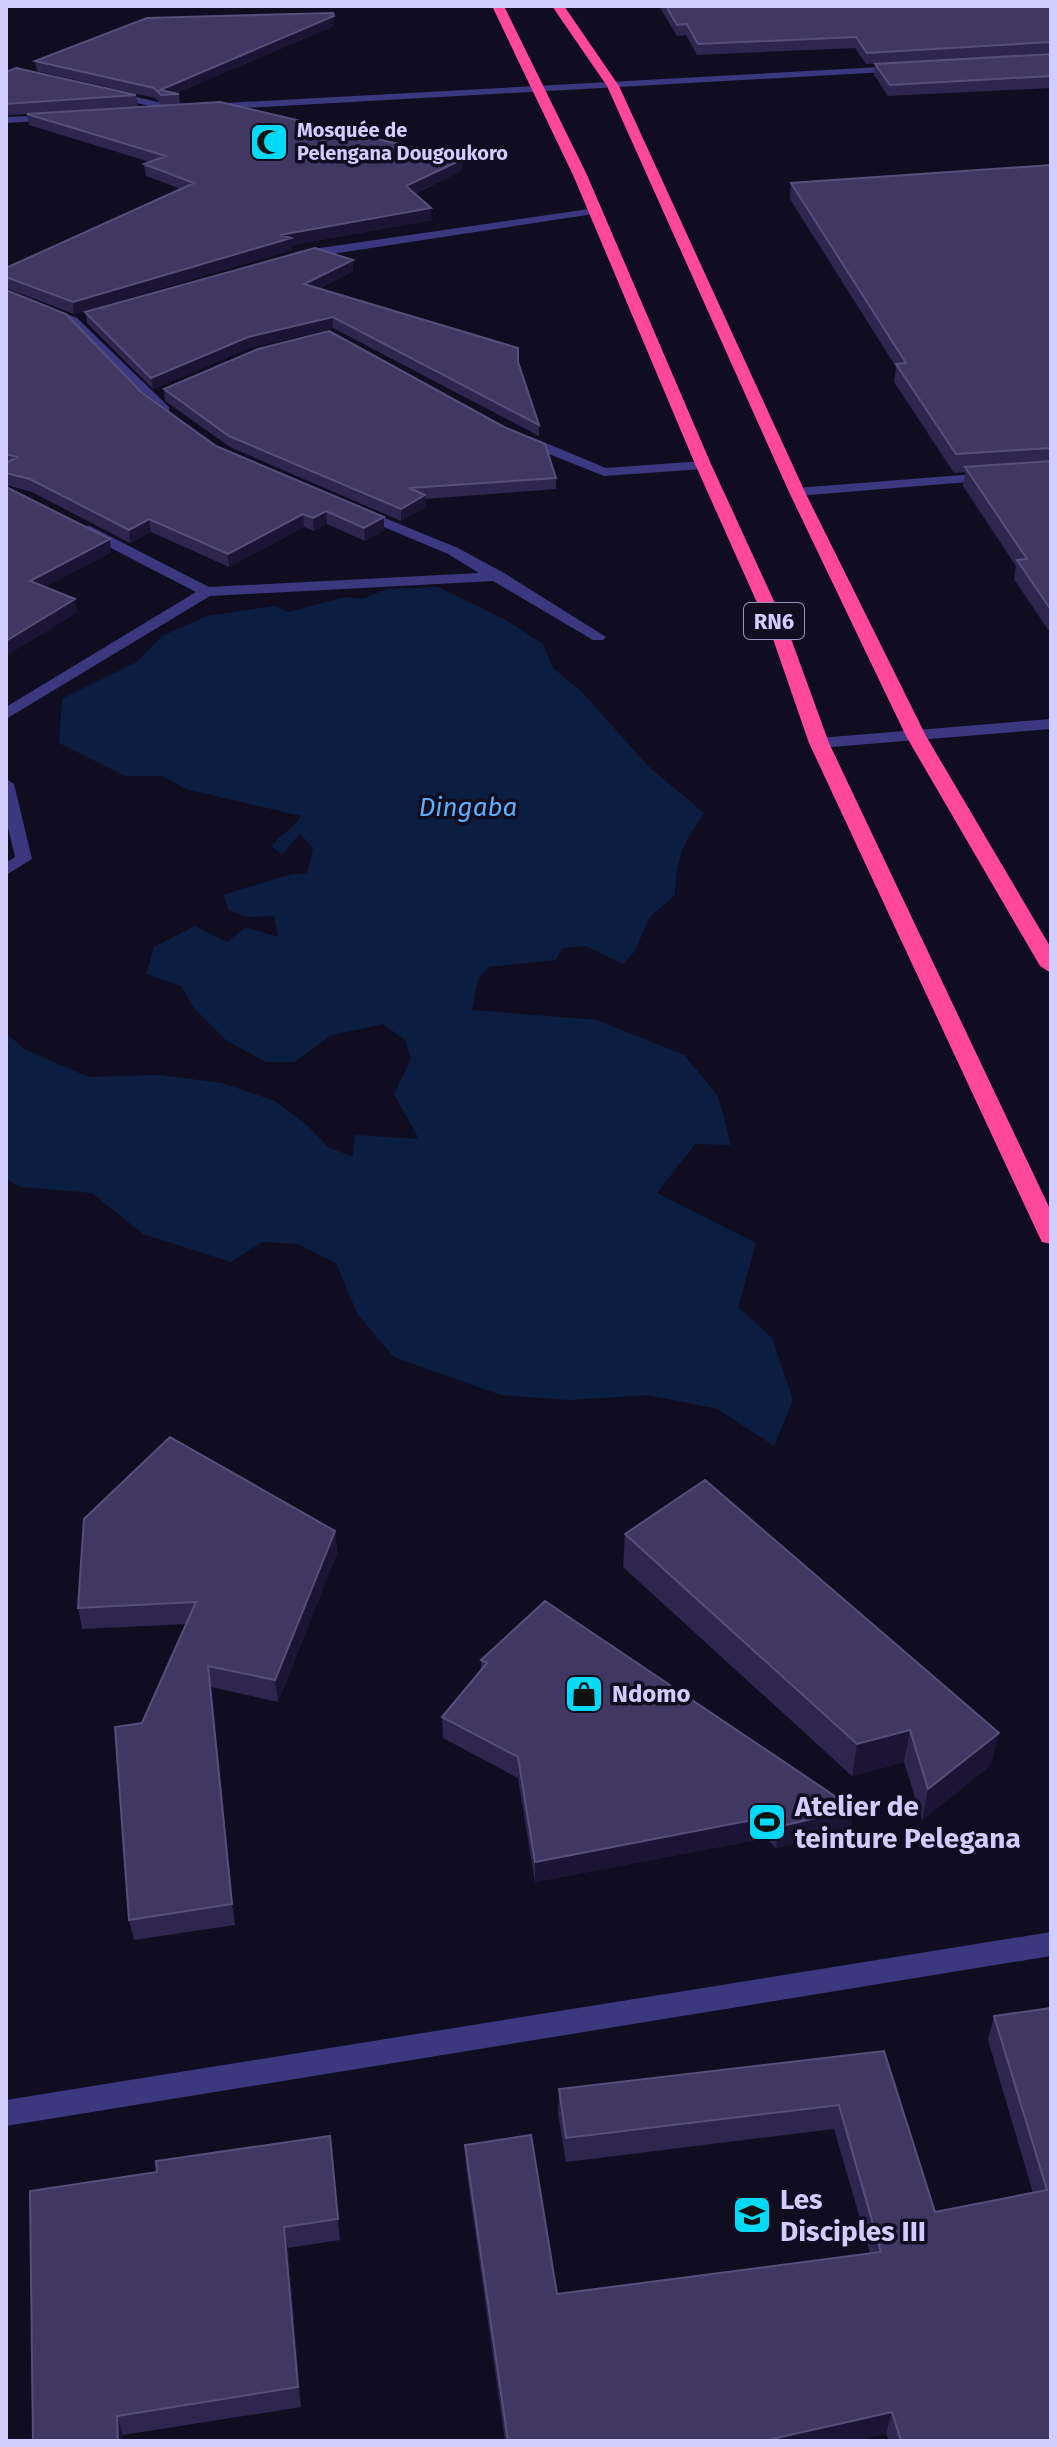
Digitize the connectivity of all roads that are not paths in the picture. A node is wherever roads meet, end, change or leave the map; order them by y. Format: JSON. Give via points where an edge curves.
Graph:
{"nodes":[{"id":1,"x":498,"y":6,"type":"edge"},
{"id":2,"x":558,"y":6,"type":"edge"},
{"id":3,"x":909,"y":68,"type":"edge"},
{"id":4,"x":613,"y":86,"type":"junction"},
{"id":5,"x":543,"y":89,"type":"junction"},
{"id":6,"x":98,"y":91,"type":"edge"},
{"id":7,"x":175,"y":109,"type":"junction"},
{"id":8,"x":129,"y":112,"type":"edge"},
{"id":9,"x":67,"y":116,"type":"edge"},
{"id":10,"x":6,"y":120,"type":"edge"},
{"id":11,"x":596,"y":211,"type":"junction"},
{"id":12,"x":290,"y":258,"type":"edge"},
{"id":13,"x":6,"y":294,"type":"edge"},
{"id":14,"x":175,"y":417,"type":"edge"},
{"id":15,"x":511,"y":433,"type":"edge"},
{"id":16,"x":703,"y":465,"type":"junction"},
{"id":17,"x":1003,"y":476,"type":"edge"},
{"id":18,"x":797,"y":492,"type":"junction"},
{"id":19,"x":339,"y":502,"type":"edge"},
{"id":20,"x":68,"y":520,"type":"edge"},
{"id":21,"x":499,"y":576,"type":"junction"},
{"id":22,"x":207,"y":592,"type":"junction"},
{"id":23,"x":598,"y":637,"type":"dead end"},
{"id":24,"x":6,"y":714,"type":"edge"},
{"id":25,"x":1051,"y":724,"type":"edge"},
{"id":26,"x":916,"y":736,"type":"junction"},
{"id":27,"x":819,"y":743,"type":"junction"},
{"id":28,"x":6,"y":784,"type":"edge"},
{"id":29,"x":6,"y":870,"type":"edge"},
{"id":30,"x":1051,"y":966,"type":"edge"},
{"id":31,"x":1051,"y":1236,"type":"edge"},
{"id":32,"x":1051,"y":1944,"type":"edge"},
{"id":33,"x":6,"y":2113,"type":"edge"}],
"edges":[{"from":1,"to":5,"type":"highway","number":"RN6"},
{"from":2,"to":4,"type":"highway"},
{"from":3,"to":4,"type":"street"},
{"from":4,"to":5,"type":"street"},
{"from":4,"to":18,"type":"highway"},
{"from":5,"to":7,"type":"street"},
{"from":5,"to":11,"type":"highway","number":"RN6"},
{"from":6,"to":7,"type":"street"},
{"from":7,"to":8,"type":"street"},
{"from":9,"to":10,"type":"street"},
{"from":11,"to":12,"type":"street"},
{"from":11,"to":16,"type":"highway","number":"RN6"},
{"from":13,"to":14,"type":"street","via":[[80,319]]},
{"from":15,"to":16,"type":"street","via":[[604,472]]},
{"from":16,"to":27,"type":"highway","number":"RN6","via":[[803,686]]},
{"from":17,"to":18,"type":"street"},
{"from":18,"to":26,"type":"highway"},
{"from":19,"to":21,"type":"street"},
{"from":20,"to":22,"type":"street"},
{"from":21,"to":22,"type":"street"},
{"from":21,"to":23,"type":"street"},
{"from":22,"to":24,"type":"street"},
{"from":25,"to":26,"type":"street"},
{"from":26,"to":27,"type":"street"},
{"from":26,"to":30,"type":"highway"},
{"from":27,"to":31,"type":"highway","number":"RN6"},
{"from":28,"to":29,"type":"street","via":[[24,859]]},
{"from":32,"to":33,"type":"street"}]}
